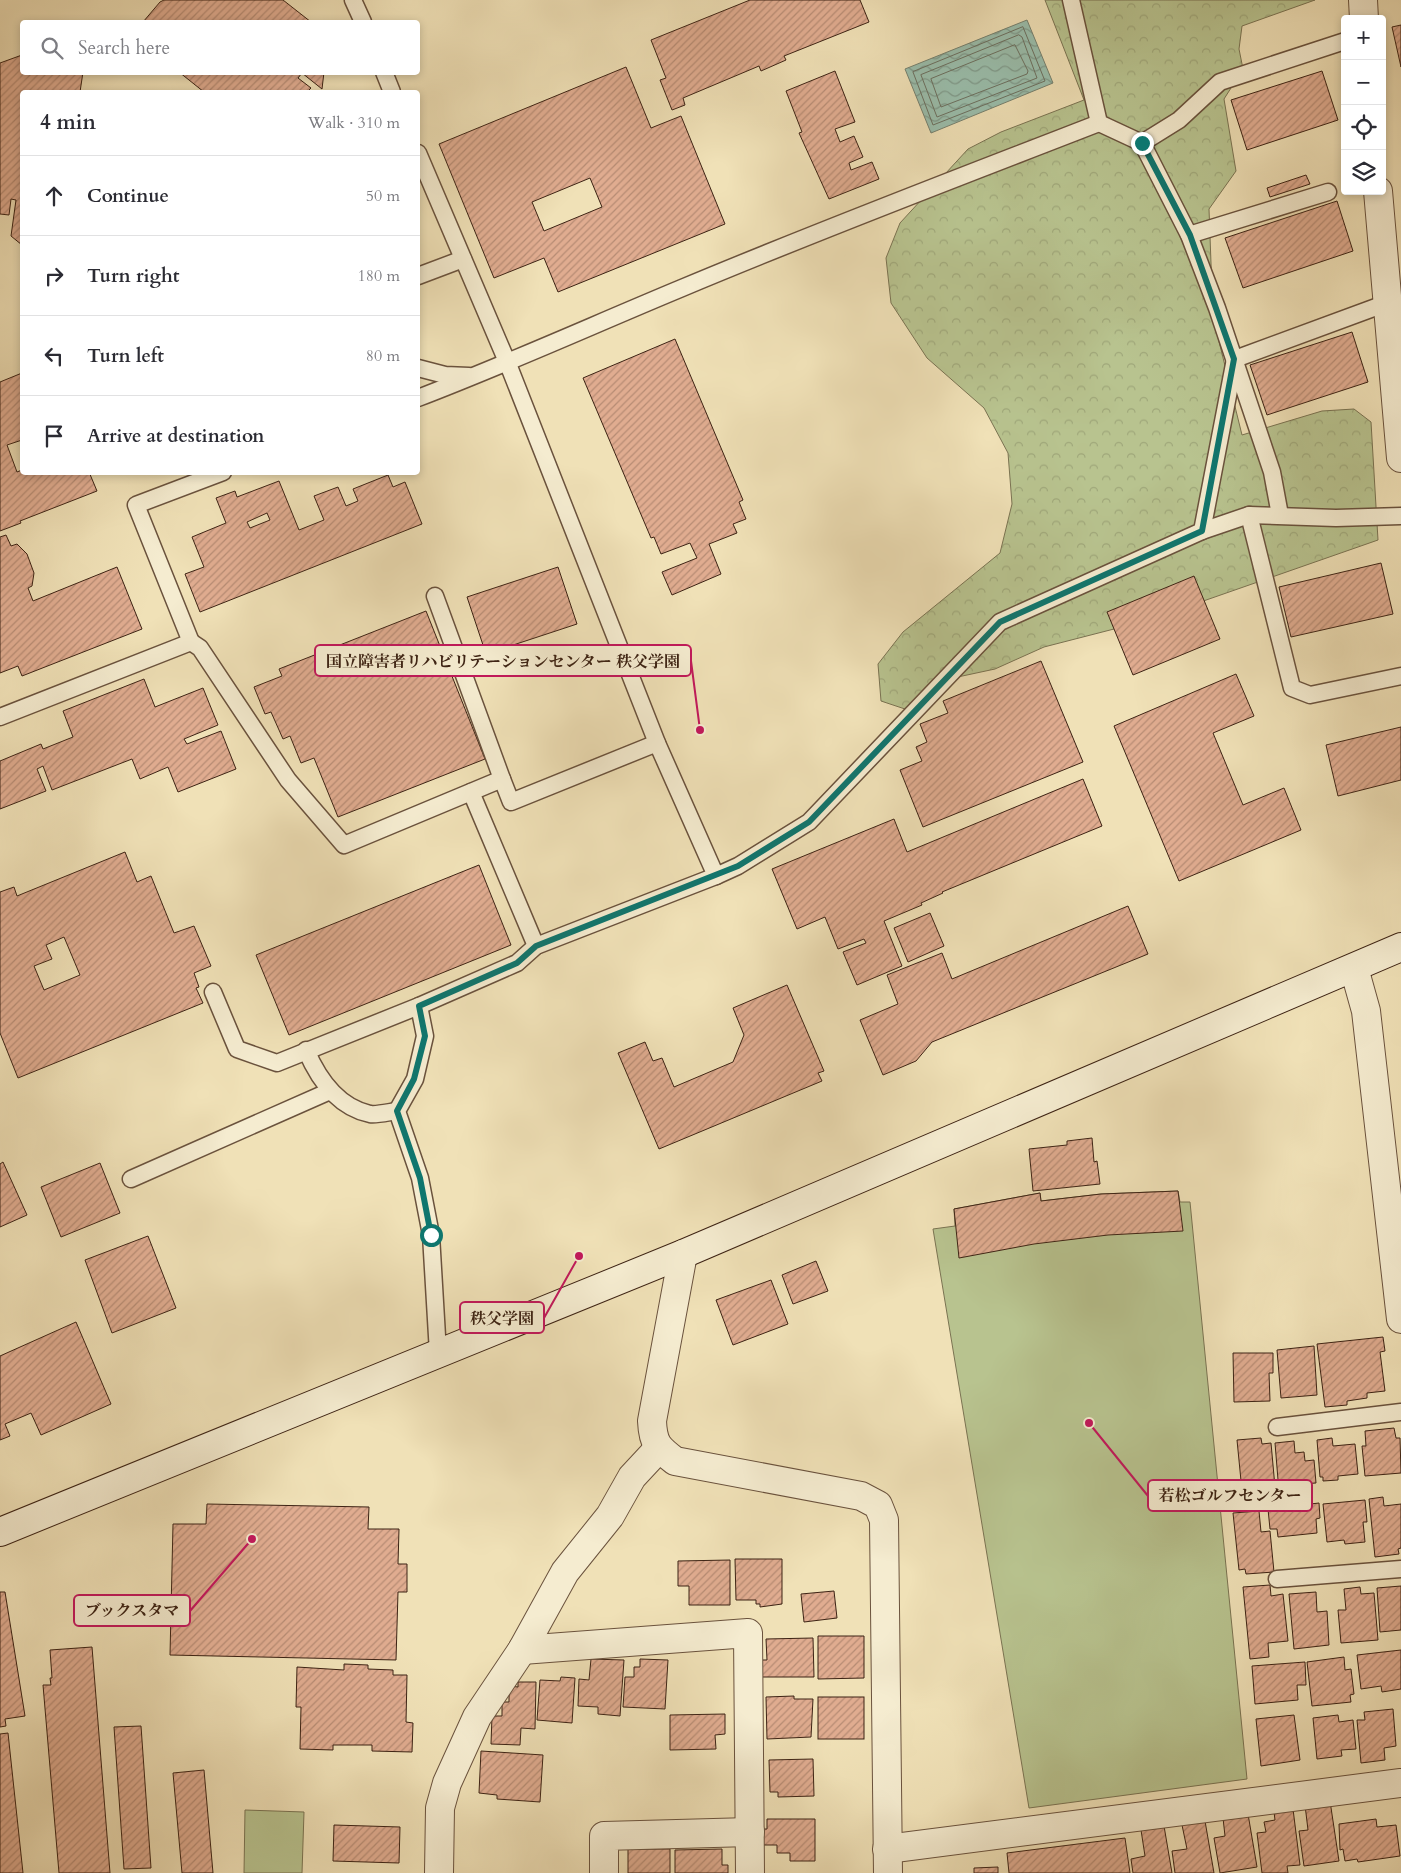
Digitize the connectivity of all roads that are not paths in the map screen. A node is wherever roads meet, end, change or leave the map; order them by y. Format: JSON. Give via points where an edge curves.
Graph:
{"nodes":[{"id":1,"x":354,"y":0,"type":"edge"},
{"id":2,"x":1071,"y":0,"type":"edge"},
{"id":3,"x":1363,"y":0,"type":"edge"},
{"id":4,"x":1364,"y":15,"type":"edge"},
{"id":5,"x":362,"y":20,"type":"edge"},
{"id":6,"x":1341,"y":42,"type":"edge"},
{"id":7,"x":385,"y":75,"type":"edge"},
{"id":8,"x":391,"y":90,"type":"edge"},
{"id":9,"x":1099,"y":123,"type":"junction"},
{"id":10,"x":1142,"y":143,"type":"junction"},
{"id":11,"x":420,"y":158,"type":"edge"},
{"id":12,"x":1328,"y":192,"type":"dead end"},
{"id":13,"x":1378,"y":195,"type":"edge"},
{"id":14,"x":1190,"y":235,"type":"junction"},
{"id":15,"x":463,"y":259,"type":"junction"},
{"id":16,"x":420,"y":275,"type":"edge"},
{"id":17,"x":1387,"y":303,"type":"junction"},
{"id":18,"x":1234,"y":359,"type":"junction"},
{"id":19,"x":508,"y":364,"type":"junction"},
{"id":20,"x":420,"y":369,"type":"edge"},
{"id":21,"x":475,"y":376,"type":"junction"},
{"id":22,"x":420,"y":397,"type":"edge"},
{"id":23,"x":1401,"y":458,"type":"edge"},
{"id":24,"x":215,"y":475,"type":"edge"},
{"id":25,"x":1280,"y":515,"type":"junction"},
{"id":26,"x":1249,"y":516,"type":"junction"},
{"id":27,"x":1401,"y":516,"type":"edge"},
{"id":28,"x":1202,"y":531,"type":"junction"},
{"id":29,"x":435,"y":596,"type":"dead end"},
{"id":30,"x":191,"y":642,"type":"junction"},
{"id":31,"x":1401,"y":676,"type":"edge"},
{"id":32,"x":0,"y":717,"type":"edge"},
{"id":33,"x":657,"y":743,"type":"junction"},
{"id":34,"x":502,"y":779,"type":"junction"},
{"id":35,"x":471,"y":792,"type":"junction"},
{"id":36,"x":716,"y":876,"type":"junction"},
{"id":37,"x":536,"y":946,"type":"junction"},
{"id":38,"x":1401,"y":946,"type":"edge"},
{"id":39,"x":1354,"y":968,"type":"junction"},
{"id":40,"x":213,"y":992,"type":"dead end"},
{"id":41,"x":419,"y":1006,"type":"junction"},
{"id":42,"x":306,"y":1050,"type":"junction"},
{"id":43,"x":330,"y":1091,"type":"junction"},
{"id":44,"x":397,"y":1111,"type":"junction"},
{"id":45,"x":131,"y":1180,"type":"dead end"},
{"id":46,"x":1396,"y":1242,"type":"edge"},
{"id":47,"x":683,"y":1254,"type":"junction"},
{"id":48,"x":1401,"y":1319,"type":"edge"},
{"id":49,"x":438,"y":1352,"type":"junction"},
{"id":50,"x":1401,"y":1412,"type":"edge"},
{"id":51,"x":1277,"y":1427,"type":"dead end"},
{"id":52,"x":659,"y":1448,"type":"junction"},
{"id":53,"x":0,"y":1532,"type":"edge"},
{"id":54,"x":1401,"y":1569,"type":"edge"},
{"id":55,"x":1277,"y":1579,"type":"dead end"},
{"id":56,"x":522,"y":1650,"type":"junction"},
{"id":57,"x":1401,"y":1783,"type":"edge"},
{"id":58,"x":750,"y":1832,"type":"junction"},
{"id":59,"x":888,"y":1861,"type":"edge"},
{"id":60,"x":439,"y":1873,"type":"edge"},
{"id":61,"x":604,"y":1873,"type":"edge"},
{"id":62,"x":750,"y":1873,"type":"edge"}],
"edges":[{"from":1,"to":5,"type":"lane"},
{"from":2,"to":9,"type":"lane"},
{"from":3,"to":4,"type":"street"},
{"from":6,"to":10,"type":"lane","via":[[1220,82],[1179,120]]},
{"from":7,"to":8,"type":"lane"},
{"from":9,"to":10,"type":"lane"},
{"from":9,"to":19,"type":"lane","via":[[681,288]]},
{"from":10,"to":14,"type":"lane"},
{"from":11,"to":15,"type":"lane"},
{"from":12,"to":14,"type":"lane"},
{"from":13,"to":17,"type":"street"},
{"from":14,"to":18,"type":"lane"},
{"from":15,"to":16,"type":"lane"},
{"from":15,"to":19,"type":"lane"},
{"from":17,"to":18,"type":"lane"},
{"from":17,"to":23,"type":"street"},
{"from":18,"to":25,"type":"lane","via":[[1272,472]]},
{"from":18,"to":28,"type":"lane"},
{"from":19,"to":21,"type":"lane"},
{"from":19,"to":33,"type":"lane"},
{"from":20,"to":21,"type":"lane","via":[[445,375]]},
{"from":21,"to":22,"type":"lane"},
{"from":24,"to":30,"type":"lane","via":[[136,506]]},
{"from":25,"to":26,"type":"lane"},
{"from":25,"to":27,"type":"lane","via":[[1336,518]]},
{"from":26,"to":28,"type":"lane"},
{"from":26,"to":31,"type":"lane","via":[[1292,688],[1310,695]]},
{"from":28,"to":36,"type":"lane","via":[[1000,622],[809,822]]},
{"from":29,"to":34,"type":"lane"},
{"from":30,"to":32,"type":"lane"},
{"from":30,"to":35,"type":"lane","via":[[200,648],[288,780],[344,844]]},
{"from":33,"to":34,"type":"lane","via":[[511,802]]},
{"from":33,"to":36,"type":"lane"},
{"from":34,"to":35,"type":"lane"},
{"from":35,"to":37,"type":"lane"},
{"from":36,"to":37,"type":"lane"},
{"from":37,"to":41,"type":"lane","via":[[517,963]]},
{"from":38,"to":39,"type":"street"},
{"from":39,"to":46,"type":"street","via":[[1366,1010]]},
{"from":39,"to":47,"type":"street"},
{"from":40,"to":42,"type":"lane","via":[[237,1049],[277,1063]]},
{"from":41,"to":42,"type":"lane"},
{"from":41,"to":44,"type":"lane","via":[[425,1036],[414,1079]]},
{"from":42,"to":43,"type":"lane","via":[[316,1074]]},
{"from":43,"to":44,"type":"lane","via":[[346,1104],[370,1114]]},
{"from":43,"to":45,"type":"lane"},
{"from":44,"to":49,"type":"lane","via":[[420,1178],[431,1235]]},
{"from":46,"to":48,"type":"street"},
{"from":47,"to":49,"type":"street"},
{"from":47,"to":52,"type":"street","via":[[652,1421],[653,1437]]},
{"from":49,"to":53,"type":"street"},
{"from":50,"to":51,"type":"lane"},
{"from":52,"to":56,"type":"street","via":[[632,1477],[610,1516],[565,1572]]},
{"from":52,"to":59,"type":"street","via":[[675,1461],[861,1496],[878,1505],[884,1520]]},
{"from":54,"to":55,"type":"lane"},
{"from":56,"to":58,"type":"street","via":[[748,1633]]},
{"from":56,"to":60,"type":"street","via":[[477,1718],[447,1783],[440,1808]]},
{"from":57,"to":59,"type":"street"},
{"from":58,"to":61,"type":"street","via":[[604,1836]]},
{"from":58,"to":62,"type":"street"}]}
